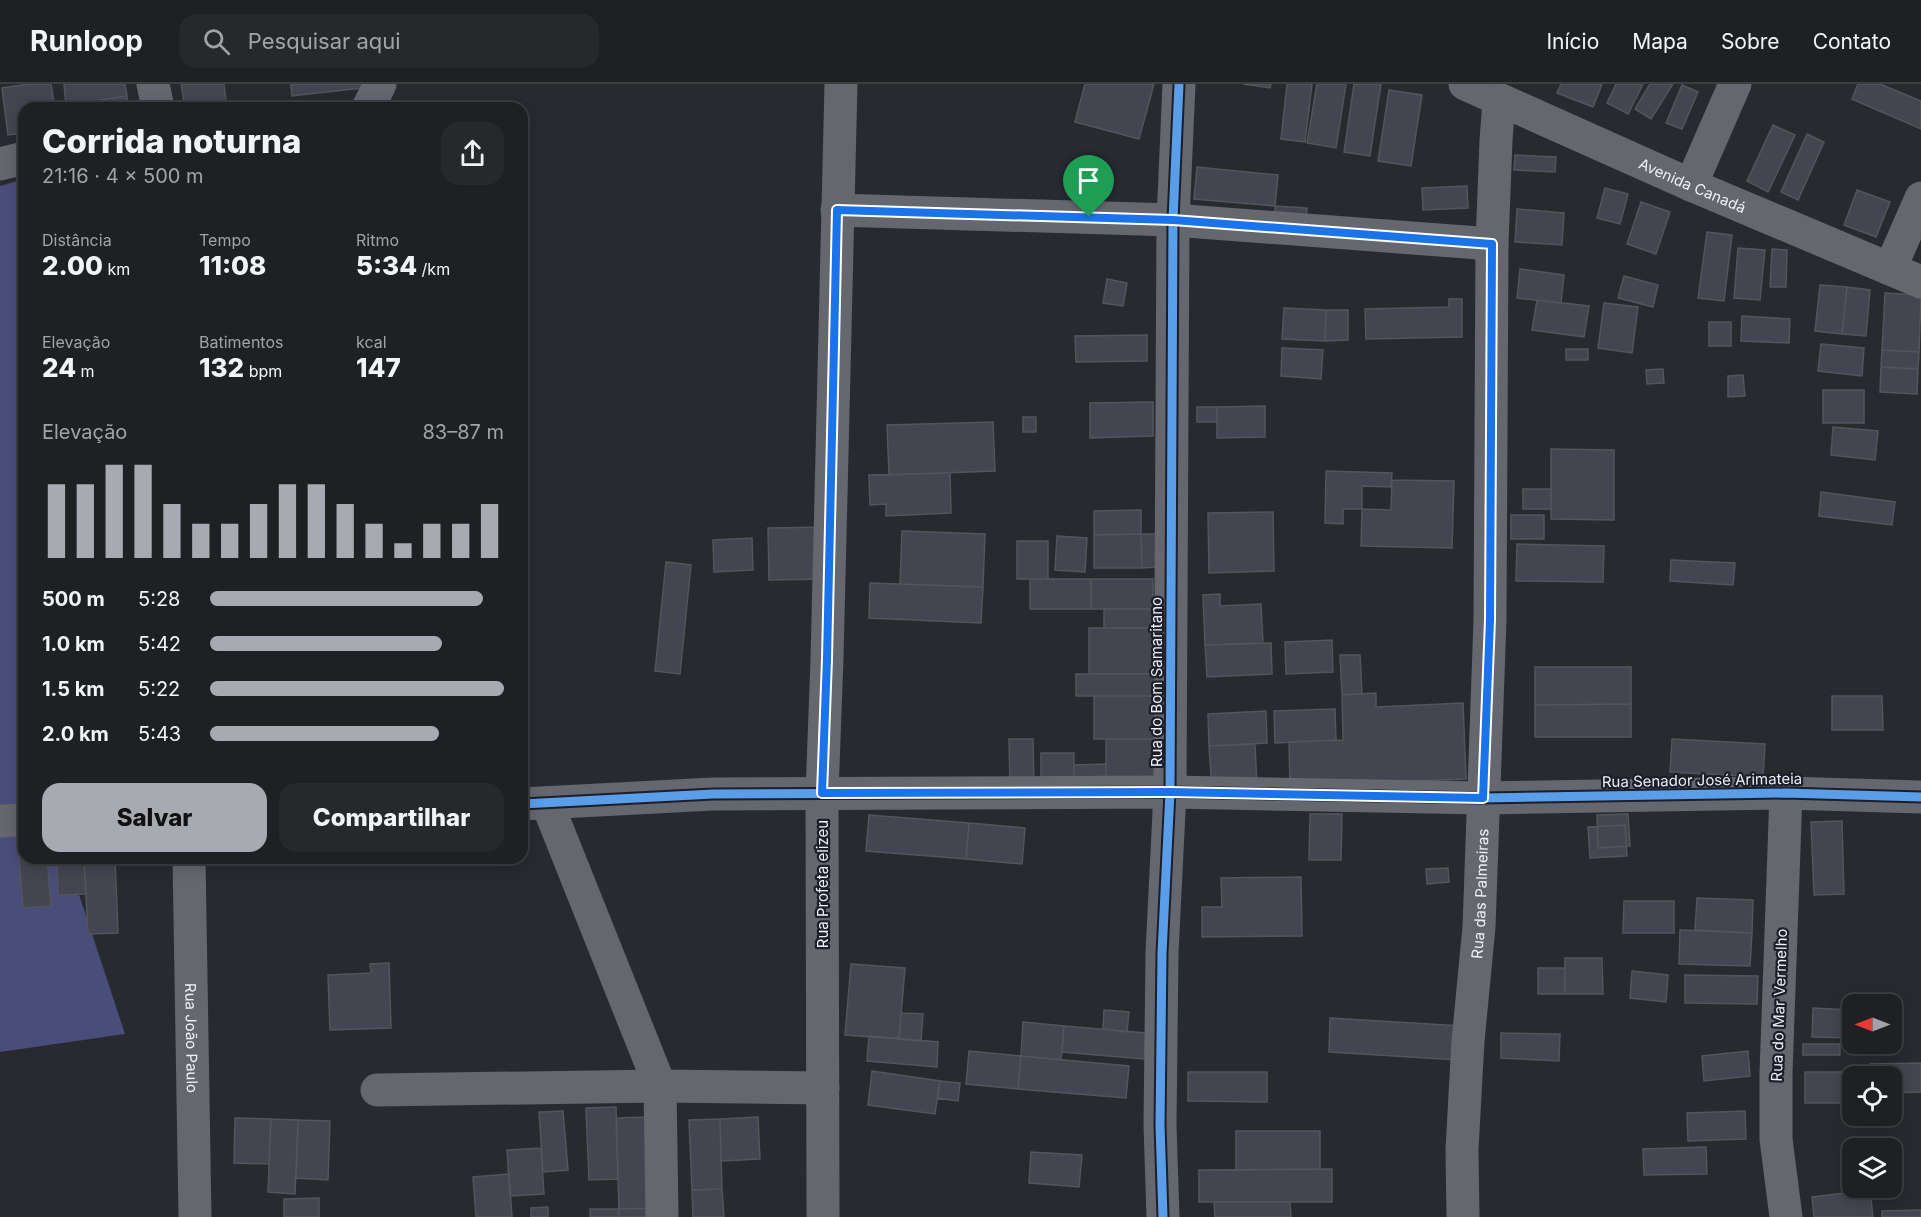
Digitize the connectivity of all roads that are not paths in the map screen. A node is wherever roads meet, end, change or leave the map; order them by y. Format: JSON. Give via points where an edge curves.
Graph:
{"nodes":[{"id":1,"x":153,"y":84,"type":"edge"},
{"id":2,"x":380,"y":84,"type":"edge"},
{"id":3,"x":841,"y":84,"type":"edge"},
{"id":4,"x":1179,"y":84,"type":"edge"},
{"id":5,"x":1735,"y":84,"type":"edge"},
{"id":6,"x":1484,"y":91,"type":"edge"},
{"id":7,"x":157,"y":102,"type":"edge"},
{"id":8,"x":371,"y":102,"type":"edge"},
{"id":9,"x":18,"y":160,"type":"edge"},
{"id":10,"x":0,"y":164,"type":"edge"},
{"id":11,"x":1691,"y":185,"type":"junction"},
{"id":12,"x":1921,"y":198,"type":"edge"},
{"id":13,"x":837,"y":210,"type":"junction"},
{"id":14,"x":1173,"y":220,"type":"junction"},
{"id":15,"x":1492,"y":244,"type":"junction"},
{"id":16,"x":1890,"y":269,"type":"junction"},
{"id":17,"x":1921,"y":282,"type":"edge"},
{"id":18,"x":1170,"y":792,"type":"junction"},
{"id":19,"x":822,"y":793,"type":"junction"},
{"id":20,"x":1786,"y":793,"type":"junction"},
{"id":21,"x":1921,"y":797,"type":"edge"},
{"id":22,"x":1483,"y":798,"type":"junction"},
{"id":23,"x":535,"y":804,"type":"edge"},
{"id":24,"x":18,"y":820,"type":"edge"},
{"id":25,"x":0,"y":821,"type":"edge"},
{"id":26,"x":189,"y":864,"type":"edge"},
{"id":27,"x":660,"y":1086,"type":"junction"},
{"id":28,"x":823,"y":1088,"type":"junction"},
{"id":29,"x":378,"y":1090,"type":"dead end"},
{"id":30,"x":195,"y":1217,"type":"edge"},
{"id":31,"x":662,"y":1217,"type":"edge"},
{"id":32,"x":823,"y":1217,"type":"edge"},
{"id":33,"x":1163,"y":1217,"type":"edge"},
{"id":34,"x":1462,"y":1217,"type":"edge"},
{"id":35,"x":1786,"y":1217,"type":"edge"}],
"edges":[{"from":1,"to":7,"type":"street"},
{"from":2,"to":8,"type":"street"},
{"from":3,"to":13,"type":"street","name":"Rua Profeta elizeu"},
{"from":4,"to":14,"type":"street"},
{"from":5,"to":11,"type":"street"},
{"from":6,"to":11,"type":"street","name":"Avenida Canadá"},
{"from":6,"to":15,"type":"street","name":"Rua das Palmeiras","via":[[1496,140]]},
{"from":9,"to":10,"type":"street"},
{"from":11,"to":16,"type":"street","name":"Avenida Canadá"},
{"from":12,"to":16,"type":"street"},
{"from":13,"to":14,"type":"street"},
{"from":13,"to":19,"type":"street","name":"Rua Profeta elizeu"},
{"from":14,"to":15,"type":"street"},
{"from":14,"to":18,"type":"street","name":"Rua do Bom Samaritano"},
{"from":15,"to":22,"type":"street","name":"Rua das Palmeiras","via":[[1490,620]]},
{"from":16,"to":17,"type":"street","name":"Avenida Canadá"},
{"from":18,"to":19,"type":"street","name":"Rua Senador José Arimateia"},
{"from":18,"to":22,"type":"street","name":"Rua Senador José Arimateia"},
{"from":18,"to":33,"type":"street","name":"Rua do Bom Samaritano","via":[[1162,953]]},
{"from":19,"to":23,"type":"street","name":"Rua Senador José Arimateia","via":[[713,794]]},
{"from":19,"to":28,"type":"street","name":"Rua Profeta elizeu"},
{"from":20,"to":21,"type":"street","name":"Rua Senador José Arimateia"},
{"from":20,"to":22,"type":"street","name":"Rua Senador José Arimateia"},
{"from":20,"to":35,"type":"street","name":"Rua do Mar Vermelho","via":[[1776,1073],[1776,1139]]},
{"from":22,"to":34,"type":"street","name":"Rua das Palmeiras","via":[[1479,927],[1462,1149]]},
{"from":23,"to":27,"type":"street"},
{"from":24,"to":25,"type":"street"},
{"from":26,"to":30,"type":"street","name":"Rua João Paulo"},
{"from":27,"to":28,"type":"street"},
{"from":27,"to":29,"type":"street"},
{"from":27,"to":31,"type":"street"},
{"from":28,"to":32,"type":"street","name":"Rua Profeta elizeu"}]}
